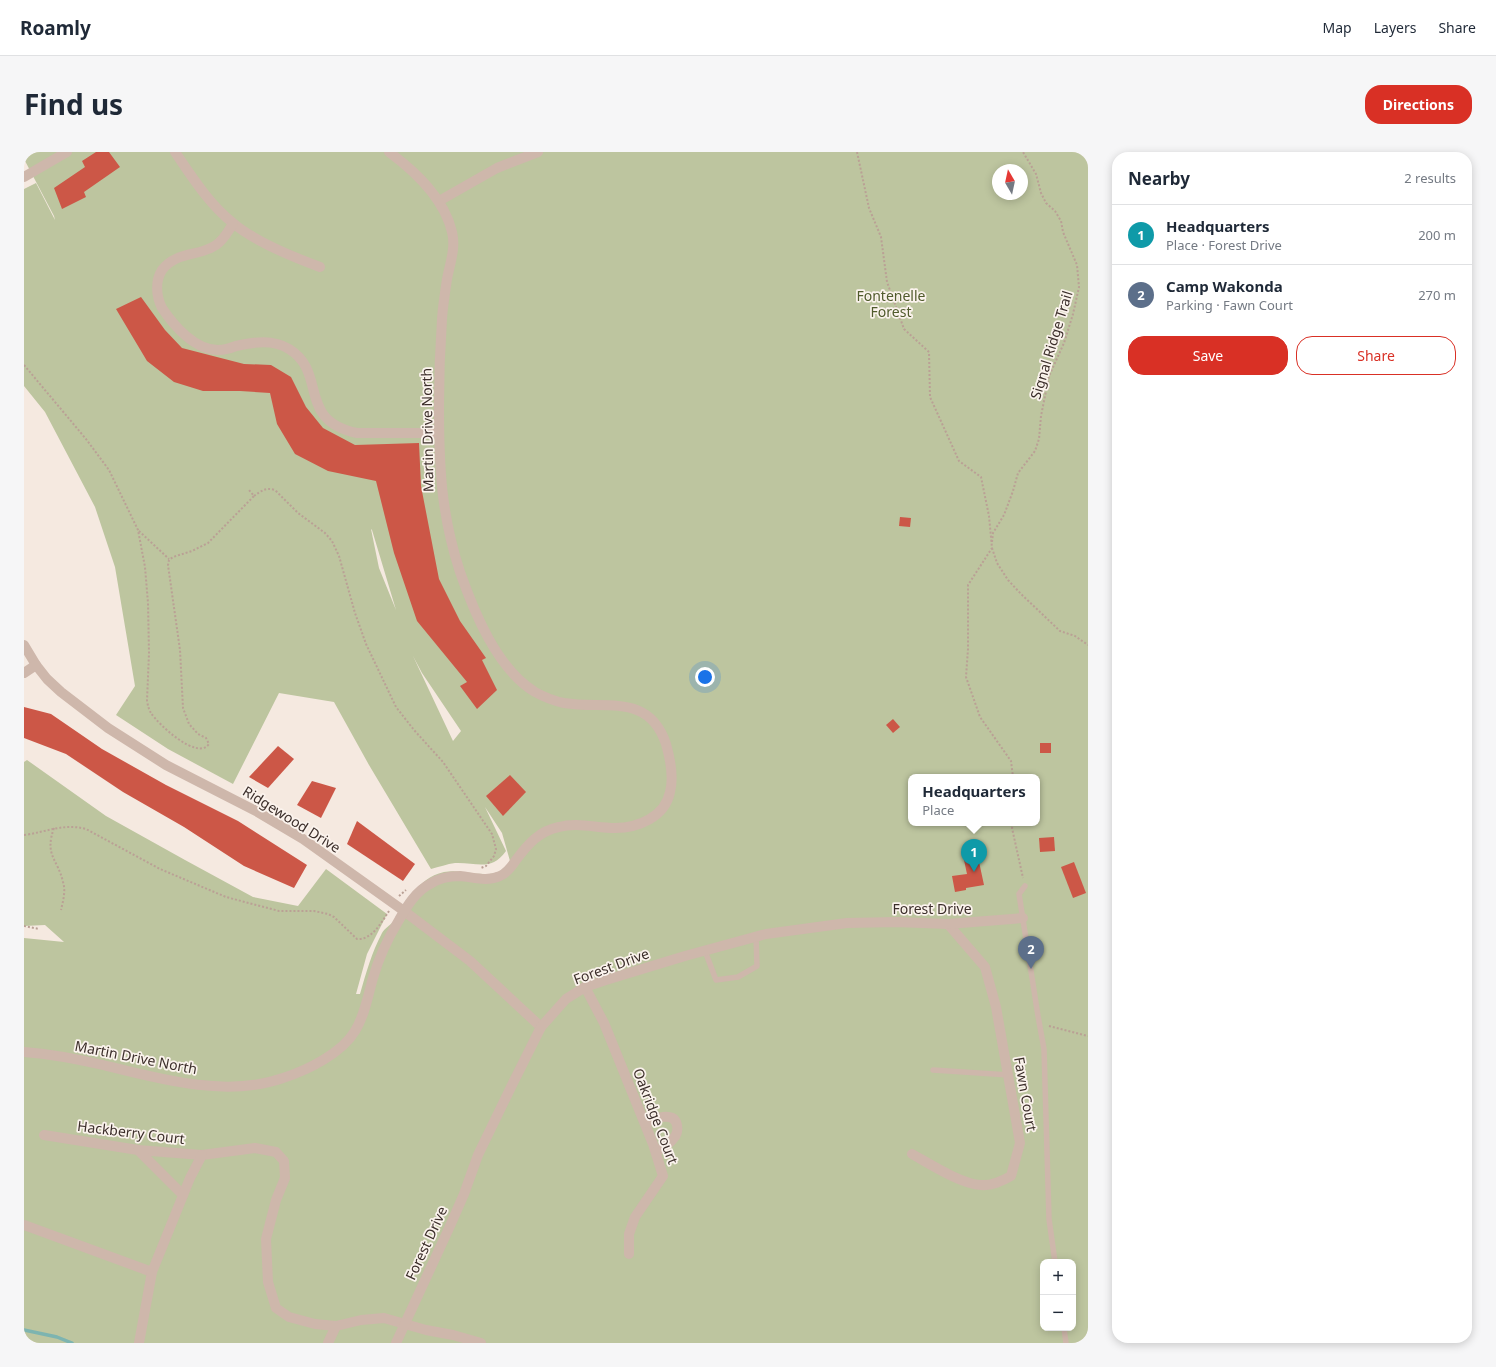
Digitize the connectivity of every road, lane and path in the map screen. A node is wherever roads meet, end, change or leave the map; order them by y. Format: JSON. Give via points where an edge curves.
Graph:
{"nodes":[{"id":1,"x":67,"y":152,"type":"edge"},
{"id":2,"x":175,"y":152,"type":"edge"},
{"id":3,"x":389,"y":152,"type":"edge"},
{"id":4,"x":538,"y":152,"type":"edge"},
{"id":5,"x":857,"y":152,"type":"edge"},
{"id":6,"x":1023,"y":152,"type":"edge"},
{"id":7,"x":24,"y":176,"type":"edge"},
{"id":8,"x":439,"y":201,"type":"junction"},
{"id":9,"x":233,"y":224,"type":"junction"},
{"id":10,"x":320,"y":267,"type":"dead end"},
{"id":11,"x":24,"y":365,"type":"edge"},
{"id":12,"x":439,"y":433,"type":"junction"},
{"id":13,"x":249,"y":490,"type":"dead end"},
{"id":14,"x":254,"y":496,"type":"junction"},
{"id":15,"x":138,"y":530,"type":"junction"},
{"id":16,"x":992,"y":548,"type":"junction"},
{"id":17,"x":169,"y":560,"type":"junction"},
{"id":18,"x":1088,"y":645,"type":"edge"},
{"id":19,"x":24,"y":646,"type":"edge"},
{"id":20,"x":36,"y":665,"type":"junction"},
{"id":21,"x":24,"y":673,"type":"edge"},
{"id":22,"x":1013,"y":774,"type":"edge"},
{"id":23,"x":1012,"y":826,"type":"edge"},
{"id":24,"x":54,"y":828,"type":"junction"},
{"id":25,"x":24,"y":835,"type":"edge"},
{"id":26,"x":486,"y":866,"type":"dead end"},
{"id":27,"x":1025,"y":886,"type":"joint"},
{"id":28,"x":394,"y":904,"type":"junction"},
{"id":29,"x":61,"y":910,"type":"dead end"},
{"id":30,"x":404,"y":911,"type":"junction"},
{"id":31,"x":1023,"y":918,"type":"junction"},
{"id":32,"x":948,"y":924,"type":"junction"},
{"id":33,"x":24,"y":926,"type":"edge"},
{"id":34,"x":39,"y":929,"type":"dead end"},
{"id":35,"x":756,"y":936,"type":"junction"},
{"id":36,"x":705,"y":952,"type":"junction"},
{"id":37,"x":585,"y":988,"type":"junction"},
{"id":38,"x":1038,"y":1016,"type":"junction"},
{"id":39,"x":541,"y":1027,"type":"junction"},
{"id":40,"x":1088,"y":1036,"type":"edge"},
{"id":41,"x":24,"y":1052,"type":"edge"},
{"id":42,"x":933,"y":1070,"type":"dead end"},
{"id":43,"x":1009,"y":1075,"type":"junction"},
{"id":44,"x":645,"y":1123,"type":"junction"},
{"id":45,"x":44,"y":1134,"type":"dead end"},
{"id":46,"x":138,"y":1150,"type":"junction"},
{"id":47,"x":656,"y":1152,"type":"junction"},
{"id":48,"x":912,"y":1154,"type":"dead end"},
{"id":49,"x":202,"y":1155,"type":"junction"},
{"id":50,"x":183,"y":1195,"type":"junction"},
{"id":51,"x":24,"y":1225,"type":"edge"},
{"id":52,"x":628,"y":1254,"type":"dead end"},
{"id":53,"x":1055,"y":1259,"type":"edge"},
{"id":54,"x":152,"y":1272,"type":"junction"},
{"id":55,"x":404,"y":1323,"type":"junction"},
{"id":56,"x":336,"y":1326,"type":"junction"},
{"id":57,"x":1064,"y":1331,"type":"edge"},
{"id":58,"x":139,"y":1343,"type":"edge"},
{"id":59,"x":328,"y":1343,"type":"edge"},
{"id":60,"x":396,"y":1343,"type":"edge"},
{"id":61,"x":482,"y":1343,"type":"edge"},
{"id":62,"x":1066,"y":1343,"type":"edge"}],
"edges":[{"from":1,"to":7,"type":"street"},
{"from":2,"to":9,"type":"street","via":[[206,196]]},
{"from":3,"to":8,"type":"street","name":"Martin Drive North","via":[[408,167]]},
{"from":4,"to":8,"type":"street","via":[[497,168]]},
{"from":5,"to":16,"type":"path","via":[[869,208],[882,237],[888,282],[904,329],[929,352],[930,397],[959,461],[981,477]]},
{"from":6,"to":16,"type":"path","name":"Signal Ridge Trail","via":[[1036,174],[1046,203],[1061,221],[1077,265],[1079,287],[1074,314],[1049,376],[1035,451],[1018,473],[1006,509],[993,533]]},
{"from":8,"to":12,"type":"street","name":"Martin Drive North","via":[[452,230],[454,242],[443,314]]},
{"from":9,"to":10,"type":"street","via":[[269,245]]},
{"from":9,"to":12,"type":"street","via":[[216,245],[174,259],[162,271],[157,288],[160,304],[177,327],[186,336],[207,348],[218,350],[264,342],[289,349],[305,365],[323,415],[336,426],[357,433]]},
{"from":11,"to":15,"type":"path","via":[[109,470]]},
{"from":12,"to":30,"type":"street","name":"Martin Drive North","via":[[442,500],[452,545],[467,591],[496,651],[522,682],[550,700],[566,704],[623,706],[634,708],[650,718],[665,742],[670,765],[671,789],[660,812],[644,822],[616,828],[579,825],[556,827],[534,838],[504,875],[484,879],[445,877],[423,888]]},
{"from":13,"to":14,"type":"path"},
{"from":14,"to":17,"type":"path","via":[[208,543]]},
{"from":14,"to":26,"type":"path","via":[[262,490],[275,490],[332,541],[366,644],[393,702],[443,762],[492,834],[496,849]]},
{"from":15,"to":17,"type":"path"},
{"from":15,"to":17,"type":"path","via":[[148,603],[147,702],[156,719],[184,743],[191,747],[203,748],[209,744],[208,741],[189,724],[183,708],[180,650],[168,571]]},
{"from":16,"to":18,"type":"path","name":"Signal Ridge Trail","via":[[996,563],[1021,594],[1060,631],[1069,633]]},
{"from":16,"to":22,"type":"path","via":[[968,585],[966,677],[980,717],[1011,761]]},
{"from":19,"to":20,"type":"street","name":"Ridgewood Drive"},
{"from":20,"to":21,"type":"street"},
{"from":20,"to":28,"type":"street","name":"Ridgewood Drive","via":[[61,692],[108,728],[166,765],[256,811],[302,839]]},
{"from":23,"to":27,"type":"path"},
{"from":24,"to":25,"type":"path"},
{"from":24,"to":28,"type":"path","via":[[86,829],[160,869],[233,899],[279,911],[314,911],[328,914],[361,940],[369,937]]},
{"from":24,"to":29,"type":"path","via":[[50,848],[64,884]]},
{"from":27,"to":31,"type":"lane","via":[[1020,894]]},
{"from":28,"to":30,"type":"street","name":"Ridgewood Drive"},
{"from":30,"to":39,"type":"street","name":"Ridgewood Drive","via":[[470,961]]},
{"from":30,"to":41,"type":"street","name":"Martin Drive North","via":[[380,956],[357,1029],[341,1048],[285,1078],[239,1086],[182,1083]]},
{"from":31,"to":32,"type":"street","name":"Forest Drive"},
{"from":31,"to":38,"type":"lane"},
{"from":32,"to":35,"type":"street","name":"Forest Drive","via":[[847,923]]},
{"from":32,"to":43,"type":"street","name":"Fawn Court","via":[[985,967],[996,1007]]},
{"from":33,"to":34,"type":"path"},
{"from":35,"to":36,"type":"street","name":"Forest Drive"},
{"from":35,"to":36,"type":"lane","via":[[757,966],[738,977],[716,980]]},
{"from":36,"to":37,"type":"street","name":"Forest Drive"},
{"from":37,"to":39,"type":"street","name":"Forest Drive","via":[[566,999]]},
{"from":37,"to":44,"type":"street","name":"Oakridge Court","via":[[604,1023]]},
{"from":38,"to":40,"type":"path","via":[[1051,1028]]},
{"from":38,"to":53,"type":"lane","via":[[1044,1049],[1049,1219]]},
{"from":39,"to":55,"type":"street","name":"Forest Drive","via":[[478,1155],[450,1226]]},
{"from":42,"to":43,"type":"lane"},
{"from":43,"to":48,"type":"street","name":"Fawn Court","via":[[1020,1143],[1011,1176],[998,1183],[982,1186],[964,1181]]},
{"from":44,"to":47,"type":"street","name":"Oakridge Court"},
{"from":44,"to":47,"type":"street","via":[[665,1117],[671,1117],[677,1123],[678,1130],[673,1140]]},
{"from":45,"to":46,"type":"street","name":"Hackberry Court"},
{"from":46,"to":49,"type":"street","name":"Hackberry Court"},
{"from":46,"to":50,"type":"street"},
{"from":47,"to":52,"type":"street","name":"Oakridge Court","via":[[663,1176],[635,1217],[629,1234]]},
{"from":49,"to":50,"type":"street"},
{"from":49,"to":56,"type":"street","name":"Hackberry Court","via":[[255,1148],[276,1152],[284,1161],[285,1178],[276,1200],[266,1240],[268,1282],[276,1308],[289,1317]]},
{"from":50,"to":54,"type":"street"},
{"from":51,"to":54,"type":"street"},
{"from":54,"to":58,"type":"street"},
{"from":55,"to":56,"type":"street","name":"Hackberry Court","via":[[384,1318]]},
{"from":55,"to":60,"type":"street","name":"Forest Drive"},
{"from":55,"to":61,"type":"street","name":"Hackberry Court"},
{"from":56,"to":59,"type":"street"},
{"from":57,"to":62,"type":"lane"}]}
